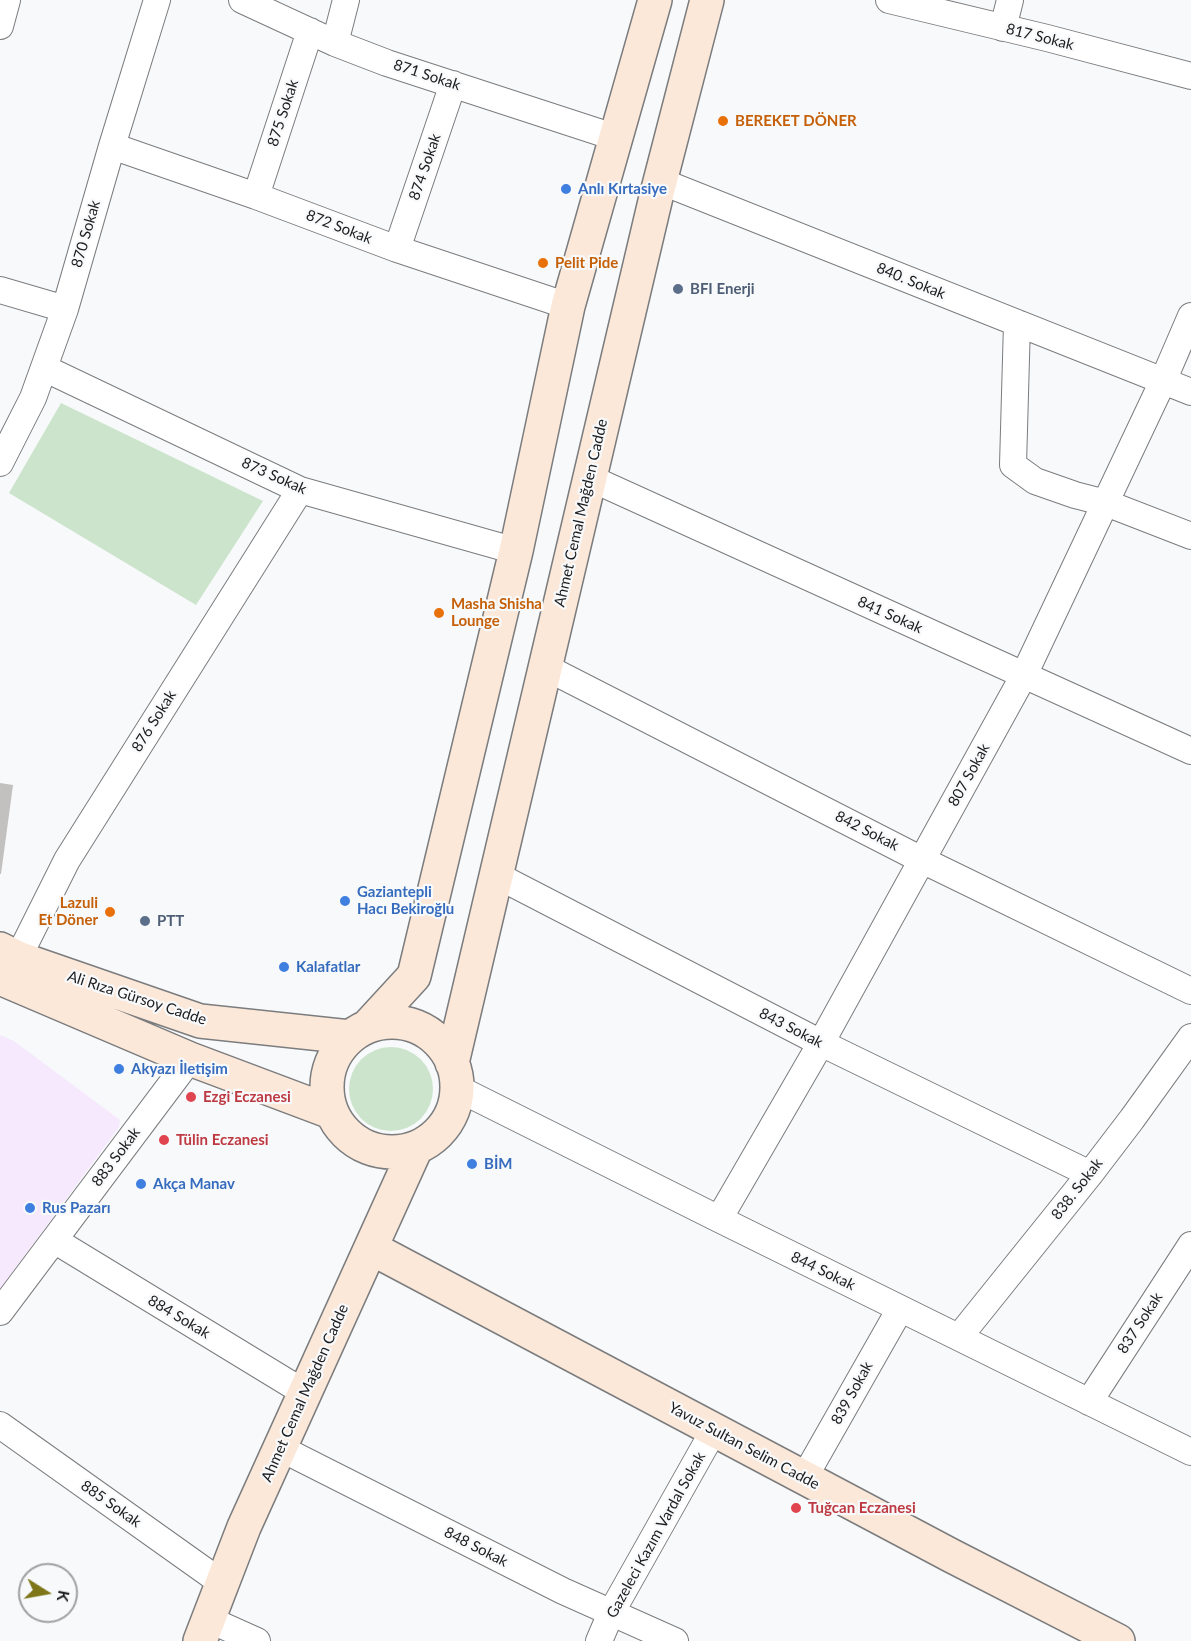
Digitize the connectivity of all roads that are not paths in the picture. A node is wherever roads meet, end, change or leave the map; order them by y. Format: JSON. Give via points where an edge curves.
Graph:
{"nodes":[{"id":1,"x":7,"y":0,"type":"edge"},
{"id":2,"x":157,"y":0,"type":"edge"},
{"id":3,"x":242,"y":0,"type":"edge"},
{"id":4,"x":346,"y":0,"type":"edge"},
{"id":5,"x":655,"y":0,"type":"edge"},
{"id":6,"x":707,"y":0,"type":"edge"},
{"id":7,"x":889,"y":0,"type":"edge"},
{"id":8,"x":1010,"y":0,"type":"edge"},
{"id":9,"x":0,"y":26,"type":"edge"},
{"id":10,"x":1003,"y":28,"type":"junction"},
{"id":11,"x":310,"y":31,"type":"junction"},
{"id":12,"x":335,"y":43,"type":"junction"},
{"id":13,"x":1191,"y":76,"type":"edge"},
{"id":14,"x":453,"y":84,"type":"junction"},
{"id":15,"x":617,"y":138,"type":"junction"},
{"id":16,"x":112,"y":146,"type":"junction"},
{"id":17,"x":660,"y":181,"type":"junction"},
{"id":18,"x":256,"y":196,"type":"junction"},
{"id":19,"x":397,"y":249,"type":"junction"},
{"id":20,"x":0,"y":290,"type":"edge"},
{"id":21,"x":568,"y":306,"type":"junction"},
{"id":22,"x":65,"y":309,"type":"junction"},
{"id":23,"x":1191,"y":316,"type":"edge"},
{"id":24,"x":1017,"y":323,"type":"junction"},
{"id":25,"x":44,"y":368,"type":"junction"},
{"id":26,"x":1163,"y":381,"type":"junction"},
{"id":27,"x":1191,"y":392,"type":"edge"},
{"id":28,"x":0,"y":463,"type":"edge"},
{"id":29,"x":590,"y":478,"type":"junction"},
{"id":30,"x":300,"y":489,"type":"junction"},
{"id":31,"x":1106,"y":503,"type":"junction"},
{"id":32,"x":1191,"y":536,"type":"edge"},
{"id":33,"x":516,"y":550,"type":"junction"},
{"id":34,"x":545,"y":667,"type":"junction"},
{"id":35,"x":1024,"y":675,"type":"junction"},
{"id":36,"x":1191,"y":751,"type":"edge"},
{"id":37,"x":922,"y":860,"type":"junction"},
{"id":38,"x":496,"y":874,"type":"junction"},
{"id":39,"x":6,"y":962,"type":"edge"},
{"id":40,"x":1191,"y":991,"type":"edge"},
{"id":41,"x":359,"y":1031,"type":"junction"},
{"id":42,"x":1191,"y":1037,"type":"edge"},
{"id":43,"x":820,"y":1043,"type":"junction"},
{"id":44,"x":190,"y":1059,"type":"junction"},
{"id":45,"x":455,"y":1075,"type":"junction"},
{"id":46,"x":331,"y":1112,"type":"junction"},
{"id":47,"x":416,"y":1148,"type":"junction"},
{"id":48,"x":1090,"y":1174,"type":"junction"},
{"id":49,"x":718,"y":1219,"type":"junction"},
{"id":50,"x":54,"y":1240,"type":"junction"},
{"id":51,"x":1191,"y":1245,"type":"edge"},
{"id":52,"x":371,"y":1248,"type":"junction"},
{"id":53,"x":900,"y":1309,"type":"junction"},
{"id":54,"x":0,"y":1312,"type":"edge"},
{"id":55,"x":959,"y":1337,"type":"junction"},
{"id":56,"x":305,"y":1393,"type":"junction"},
{"id":57,"x":1089,"y":1402,"type":"junction"},
{"id":58,"x":0,"y":1425,"type":"edge"},
{"id":59,"x":714,"y":1430,"type":"junction"},
{"id":60,"x":1188,"y":1445,"type":"edge"},
{"id":61,"x":280,"y":1448,"type":"junction"},
{"id":62,"x":804,"y":1478,"type":"junction"},
{"id":63,"x":222,"y":1583,"type":"junction"},
{"id":64,"x":611,"y":1613,"type":"junction"},
{"id":65,"x":204,"y":1630,"type":"edge"},
{"id":66,"x":256,"y":1641,"type":"edge"},
{"id":67,"x":598,"y":1641,"type":"edge"},
{"id":68,"x":675,"y":1641,"type":"edge"},
{"id":69,"x":1118,"y":1641,"type":"edge"}],
"edges":[{"from":1,"to":9,"type":"street"},
{"from":2,"to":16,"type":"street","name":"870 Sokak"},
{"from":3,"to":11,"type":"street","name":"871 Sokak"},
{"from":4,"to":12,"type":"street"},
{"from":5,"to":15,"type":"main road"},
{"from":6,"to":17,"type":"main road","name":"Ahmet Cemal Mağden Cadde"},
{"from":7,"to":10,"type":"street","name":"817 Sokak"},
{"from":8,"to":10,"type":"street"},
{"from":10,"to":13,"type":"street","name":"817 Sokak"},
{"from":11,"to":12,"type":"street","name":"871 Sokak"},
{"from":11,"to":18,"type":"street","name":"875 Sokak"},
{"from":12,"to":14,"type":"street","name":"871 Sokak"},
{"from":14,"to":15,"type":"street","name":"871 Sokak"},
{"from":14,"to":19,"type":"street","name":"874 Sokak"},
{"from":15,"to":21,"type":"main road"},
{"from":16,"to":18,"type":"street","name":"872 Sokak"},
{"from":16,"to":22,"type":"street","name":"870 Sokak"},
{"from":17,"to":24,"type":"street","name":"840. Sokak"},
{"from":17,"to":29,"type":"main road","name":"Ahmet Cemal Mağden Cadde"},
{"from":18,"to":19,"type":"street","name":"872 Sokak"},
{"from":19,"to":21,"type":"street","name":"872 Sokak"},
{"from":20,"to":22,"type":"street"},
{"from":21,"to":33,"type":"main road"},
{"from":22,"to":25,"type":"street","name":"870 Sokak"},
{"from":23,"to":26,"type":"street","name":"807 Sokak"},
{"from":24,"to":26,"type":"street","name":"840. Sokak"},
{"from":24,"to":31,"type":"street","via":[[1013,465],[1035,481]]},
{"from":25,"to":28,"type":"street","name":"870 Sokak"},
{"from":25,"to":30,"type":"street","name":"873 Sokak"},
{"from":26,"to":27,"type":"street","name":"840. Sokak"},
{"from":26,"to":31,"type":"street","name":"807 Sokak"},
{"from":29,"to":34,"type":"main road","name":"Ahmet Cemal Mağden Cadde"},
{"from":29,"to":35,"type":"street","name":"841 Sokak"},
{"from":30,"to":33,"type":"street","name":"873 Sokak"},
{"from":30,"to":39,"type":"street","name":"876 Sokak"},
{"from":31,"to":32,"type":"street"},
{"from":31,"to":35,"type":"street","name":"807 Sokak"},
{"from":33,"to":41,"type":"main road","via":[[414,976]]},
{"from":34,"to":37,"type":"street","name":"842 Sokak"},
{"from":34,"to":38,"type":"main road","name":"Ahmet Cemal Mağden Cadde"},
{"from":35,"to":36,"type":"street","name":"841 Sokak"},
{"from":35,"to":37,"type":"street","name":"807 Sokak"},
{"from":37,"to":40,"type":"street","name":"842 Sokak"},
{"from":37,"to":43,"type":"street","name":"807 Sokak"},
{"from":38,"to":43,"type":"street","name":"843 Sokak"},
{"from":38,"to":45,"type":"main road","name":"Ahmet Cemal Mağden Cadde"},
{"from":39,"to":41,"type":"main road","name":"Ali Rıza Gürsoy Cadde","via":[[200,1021]]},
{"from":39,"to":44,"type":"main road","name":"Ali Rıza Gürsoy Cadde"},
{"from":41,"to":45,"type":"main road","via":[[387,1022],[408,1024],[427,1032],[442,1045]]},
{"from":41,"to":46,"type":"main road","via":[[336,1052],[328,1071],[326,1091]]},
{"from":42,"to":48,"type":"street","name":"838. Sokak"},
{"from":43,"to":48,"type":"street","name":"843 Sokak"},
{"from":43,"to":49,"type":"street","name":"807 Sokak"},
{"from":44,"to":46,"type":"main road","name":"Ali Rıza Gürsoy Cadde"},
{"from":44,"to":50,"type":"street","name":"883 Sokak"},
{"from":45,"to":47,"type":"main road","via":[[454,1107],[446,1124]]},
{"from":45,"to":49,"type":"street","name":"844 Sokak"},
{"from":46,"to":47,"type":"main road","via":[[357,1143],[375,1151]]},
{"from":47,"to":52,"type":"main road","name":"Ahmet Cemal Mağden Cadde"},
{"from":48,"to":55,"type":"street","name":"838. Sokak"},
{"from":49,"to":53,"type":"street","name":"844 Sokak"},
{"from":50,"to":54,"type":"street","name":"883 Sokak"},
{"from":50,"to":56,"type":"street","name":"884 Sokak"},
{"from":51,"to":57,"type":"street","name":"837 Sokak"},
{"from":52,"to":56,"type":"main road","name":"Ahmet Cemal Mağden Cadde"},
{"from":52,"to":59,"type":"main road","name":"Yavuz Sultan Selim Cadde"},
{"from":53,"to":55,"type":"street","name":"844 Sokak"},
{"from":53,"to":62,"type":"street","name":"839 Sokak"},
{"from":55,"to":57,"type":"street","name":"844 Sokak"},
{"from":56,"to":61,"type":"main road","name":"Ahmet Cemal Mağden Cadde"},
{"from":57,"to":60,"type":"street","name":"844 Sokak"},
{"from":58,"to":63,"type":"street","name":"885 Sokak"},
{"from":59,"to":62,"type":"main road","name":"Yavuz Sultan Selim Cadde"},
{"from":59,"to":64,"type":"street","name":"Gazeleci Kazım Vardal Sokak"},
{"from":61,"to":63,"type":"main road","name":"Ahmet Cemal Mağden Cadde"},
{"from":61,"to":64,"type":"street","name":"848 Sokak"},
{"from":62,"to":69,"type":"main road","name":"Yavuz Sultan Selim Cadde"},
{"from":63,"to":65,"type":"main road","name":"Ahmet Cemal Mağden Cadde"},
{"from":64,"to":67,"type":"street","name":"Gazeleci Kazım Vardal Sokak"},
{"from":64,"to":68,"type":"street","name":"848 Sokak"},
{"from":65,"to":66,"type":"street"}]}
